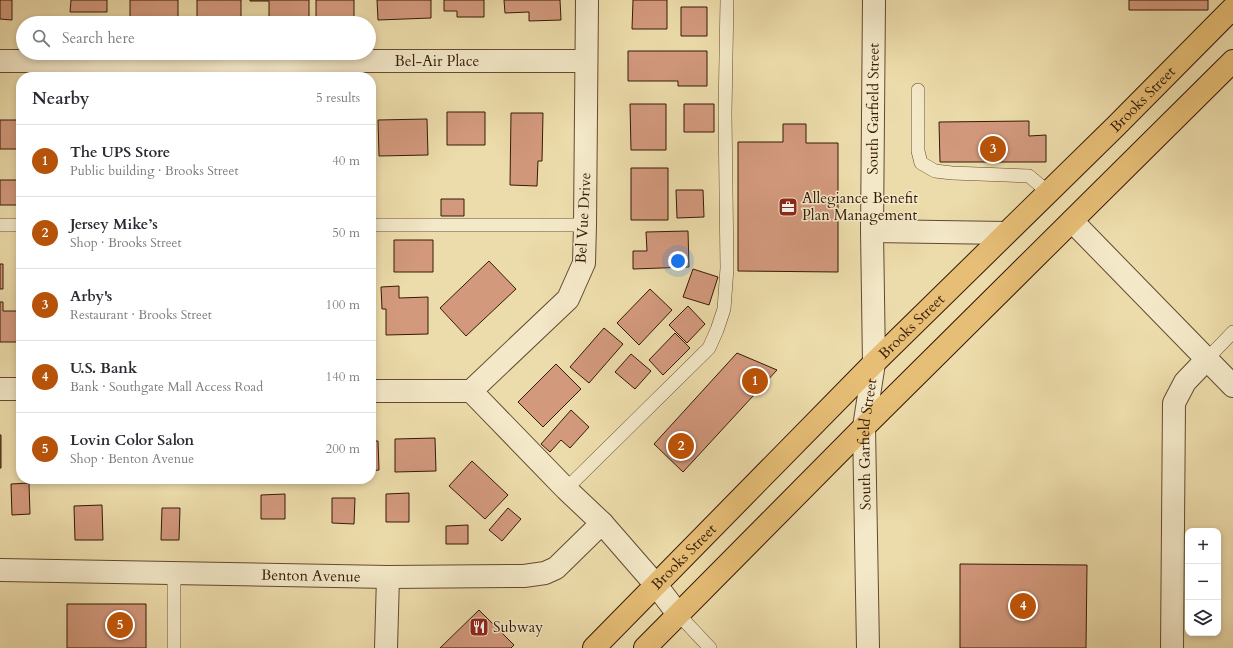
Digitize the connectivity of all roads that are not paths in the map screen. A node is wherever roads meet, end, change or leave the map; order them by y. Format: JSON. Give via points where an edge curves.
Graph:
{"nodes":[{"id":1,"x":587,"y":0,"type":"edge"},
{"id":2,"x":727,"y":0,"type":"edge"},
{"id":3,"x":874,"y":0,"type":"edge"},
{"id":4,"x":1233,"y":8,"type":"edge"},
{"id":5,"x":0,"y":61,"type":"edge"},
{"id":6,"x":586,"y":61,"type":"junction"},
{"id":7,"x":1233,"y":61,"type":"edge"},
{"id":8,"x":918,"y":90,"type":"dead end"},
{"id":9,"x":1048,"y":192,"type":"junction"},
{"id":10,"x":1072,"y":221,"type":"junction"},
{"id":11,"x":0,"y":225,"type":"edge"},
{"id":12,"x":16,"y":225,"type":"edge"},
{"id":13,"x":376,"y":225,"type":"edge"},
{"id":14,"x":585,"y":225,"type":"junction"},
{"id":15,"x":872,"y":231,"type":"junction"},
{"id":16,"x":1006,"y":233,"type":"junction"},
{"id":17,"x":1233,"y":332,"type":"edge"},
{"id":18,"x":1207,"y":359,"type":"junction"},
{"id":19,"x":874,"y":363,"type":"junction"},
{"id":20,"x":1233,"y":386,"type":"edge"},
{"id":21,"x":0,"y":389,"type":"edge"},
{"id":22,"x":16,"y":389,"type":"edge"},
{"id":23,"x":376,"y":391,"type":"edge"},
{"id":24,"x":471,"y":391,"type":"junction"},
{"id":25,"x":864,"y":427,"type":"junction"},
{"id":26,"x":566,"y":489,"type":"junction"},
{"id":27,"x":602,"y":523,"type":"junction"},
{"id":28,"x":0,"y":570,"type":"edge"},
{"id":29,"x":174,"y":573,"type":"junction"},
{"id":30,"x":388,"y":577,"type":"junction"},
{"id":31,"x":656,"y":585,"type":"junction"},
{"id":32,"x":678,"y":614,"type":"junction"},
{"id":33,"x":174,"y":648,"type":"edge"},
{"id":34,"x":386,"y":648,"type":"edge"},
{"id":35,"x":594,"y":648,"type":"edge"},
{"id":36,"x":644,"y":648,"type":"edge"},
{"id":37,"x":710,"y":648,"type":"edge"},
{"id":38,"x":868,"y":648,"type":"edge"},
{"id":39,"x":1172,"y":648,"type":"edge"}],
"edges":[{"from":1,"to":6,"type":"street","name":"Bel Vue Drive"},
{"from":2,"to":26,"type":"lane","via":[[727,268],[724,309],[710,348]]},
{"from":3,"to":15,"type":"street","name":"South Garfield Street"},
{"from":4,"to":9,"type":"highway","name":"Brooks Street"},
{"from":5,"to":6,"type":"street","name":"Bel-Air Place"},
{"from":6,"to":14,"type":"street","name":"Bel Vue Drive"},
{"from":7,"to":10,"type":"highway"},
{"from":8,"to":9,"type":"lane","via":[[918,151],[921,163],[941,172],[1029,176]]},
{"from":9,"to":16,"type":"highway","name":"Brooks Street"},
{"from":10,"to":18,"type":"street"},
{"from":10,"to":25,"type":"highway"},
{"from":11,"to":12,"type":"lane"},
{"from":13,"to":14,"type":"lane"},
{"from":14,"to":24,"type":"street","name":"Bel Vue Drive","via":[[584,263],[568,299]]},
{"from":15,"to":16,"type":"street"},
{"from":15,"to":19,"type":"street","name":"South Garfield Street"},
{"from":16,"to":19,"type":"highway","name":"Brooks Street"},
{"from":17,"to":18,"type":"lane"},
{"from":18,"to":20,"type":"street"},
{"from":18,"to":39,"type":"street","via":[[1185,382],[1174,403]]},
{"from":19,"to":25,"type":"street","name":"South Garfield Street"},
{"from":19,"to":31,"type":"highway","name":"Brooks Street"},
{"from":21,"to":22,"type":"street"},
{"from":23,"to":24,"type":"street"},
{"from":24,"to":26,"type":"street"},
{"from":25,"to":32,"type":"highway"},
{"from":25,"to":38,"type":"street","name":"South Garfield Street"},
{"from":26,"to":27,"type":"street"},
{"from":27,"to":30,"type":"street","name":"Benton Avenue","via":[[556,568],[545,572],[524,576]]},
{"from":27,"to":31,"type":"street"},
{"from":28,"to":29,"type":"street","name":"Benton Avenue"},
{"from":29,"to":30,"type":"street","name":"Benton Avenue"},
{"from":29,"to":33,"type":"lane"},
{"from":30,"to":34,"type":"street"},
{"from":31,"to":32,"type":"street"},
{"from":31,"to":35,"type":"highway","name":"Brooks Street"},
{"from":32,"to":36,"type":"highway"},
{"from":32,"to":37,"type":"lane"}]}
